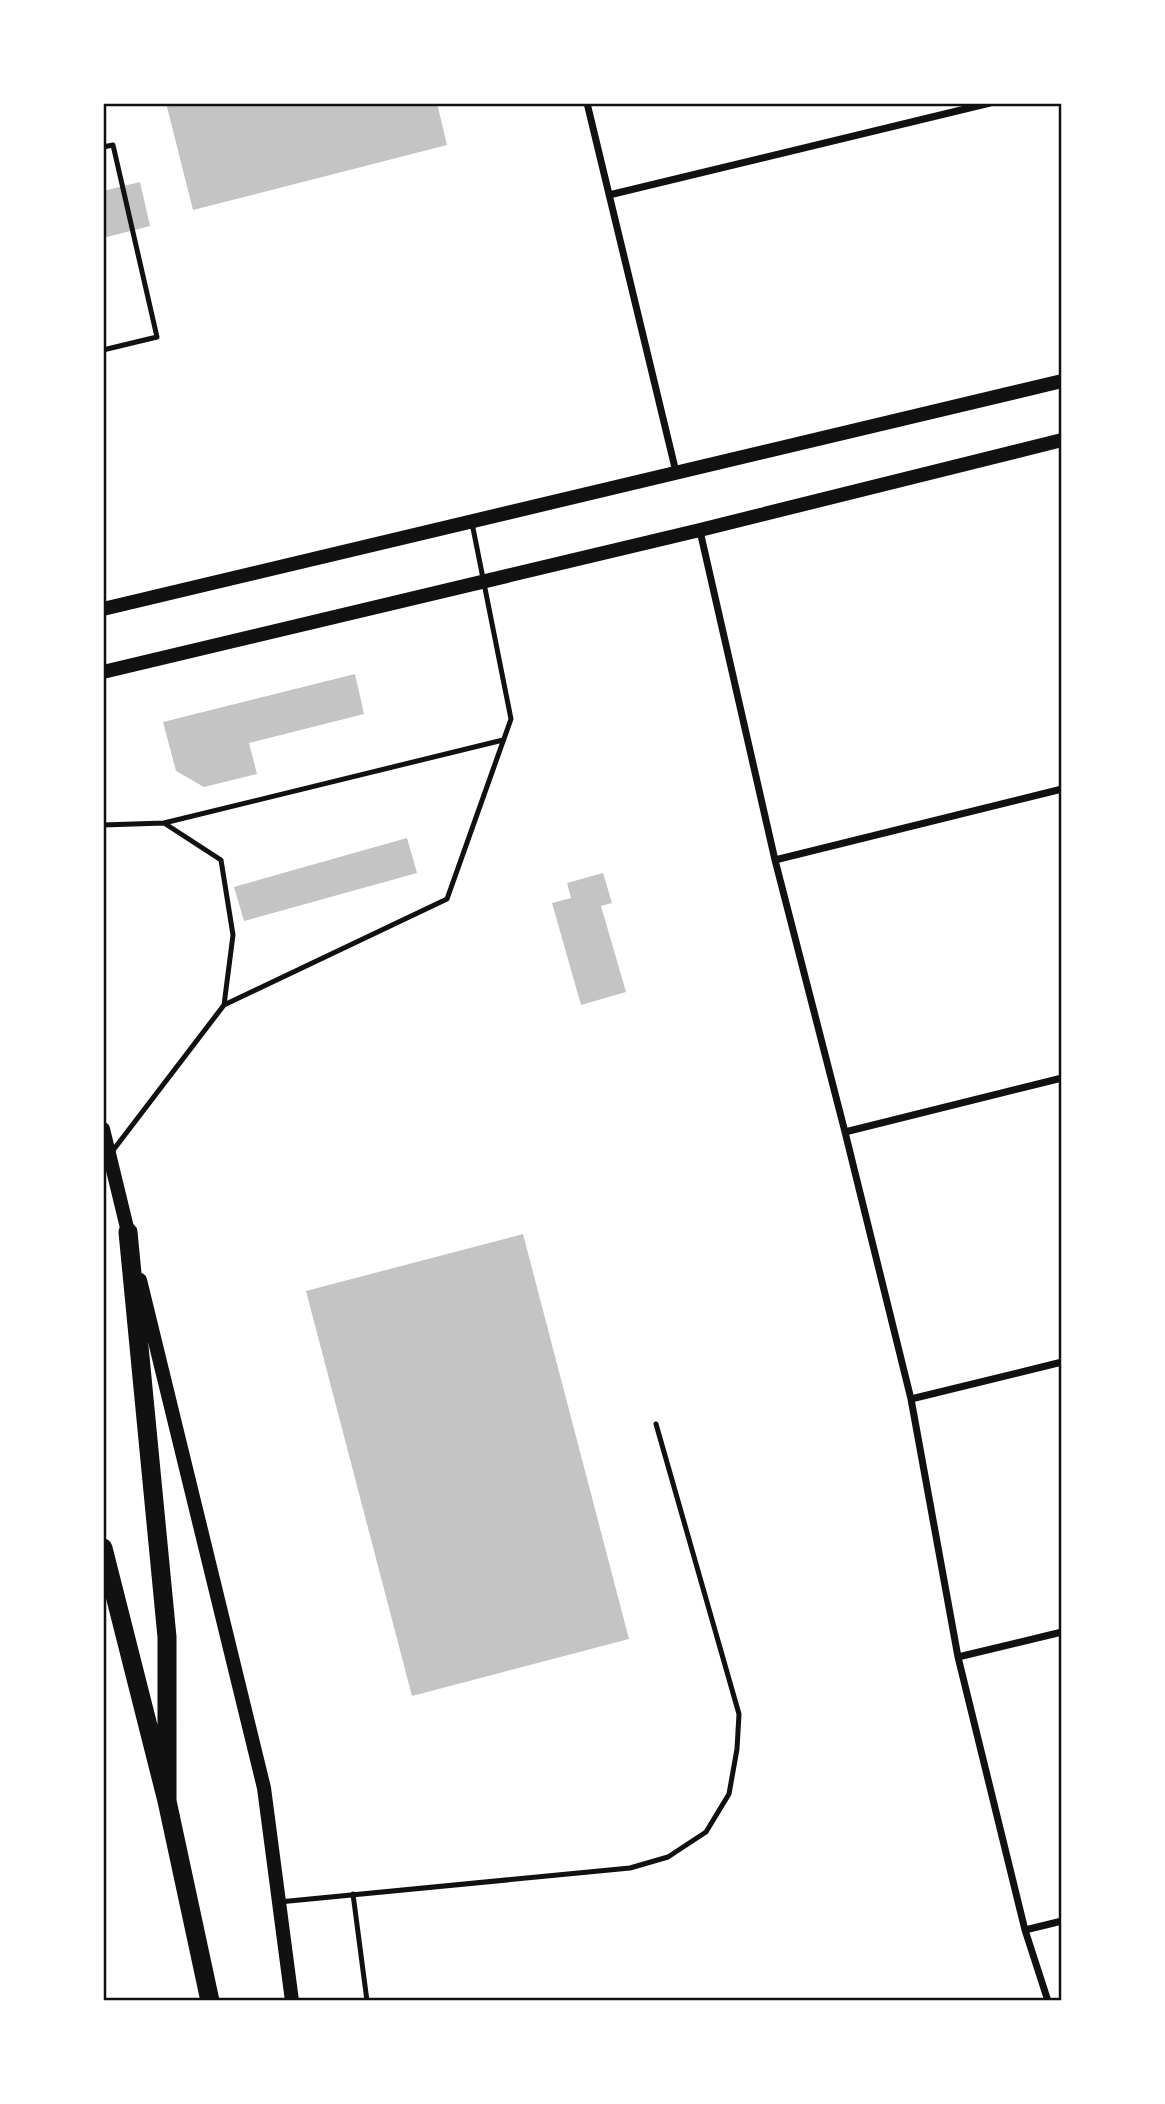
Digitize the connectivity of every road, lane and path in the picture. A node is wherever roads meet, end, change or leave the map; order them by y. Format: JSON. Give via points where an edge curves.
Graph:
{"nodes":[{"id":1,"x":587,"y":103,"type":"edge"},
{"id":2,"x":990,"y":103,"type":"edge"},
{"id":3,"x":103,"y":147,"type":"edge"},
{"id":4,"x":609,"y":195,"type":"junction"},
{"id":5,"x":103,"y":350,"type":"edge"},
{"id":6,"x":1062,"y":381,"type":"edge"},
{"id":7,"x":1062,"y":440,"type":"edge"},
{"id":8,"x":677,"y":473,"type":"junction"},
{"id":9,"x":472,"y":522,"type":"junction"},
{"id":10,"x":700,"y":530,"type":"junction"},
{"id":11,"x":485,"y":580,"type":"junction"},
{"id":12,"x":103,"y":609,"type":"edge"},
{"id":13,"x":103,"y":672,"type":"edge"},
{"id":14,"x":503,"y":740,"type":"junction"},
{"id":15,"x":1062,"y":789,"type":"edge"},
{"id":16,"x":163,"y":823,"type":"junction"},
{"id":17,"x":103,"y":825,"type":"edge"},
{"id":18,"x":775,"y":860,"type":"junction"},
{"id":19,"x":224,"y":1005,"type":"junction"},
{"id":20,"x":1062,"y":1078,"type":"edge"},
{"id":21,"x":103,"y":1129,"type":"edge"},
{"id":22,"x":845,"y":1132,"type":"junction"},
{"id":23,"x":109,"y":1155,"type":"junction"},
{"id":24,"x":128,"y":1232,"type":"junction"},
{"id":25,"x":1062,"y":1362,"type":"edge"},
{"id":26,"x":911,"y":1399,"type":"junction"},
{"id":27,"x":656,"y":1424,"type":"dead end"},
{"id":28,"x":103,"y":1548,"type":"edge"},
{"id":29,"x":1062,"y":1632,"type":"edge"},
{"id":30,"x":958,"y":1657,"type":"junction"},
{"id":31,"x":167,"y":1801,"type":"junction"},
{"id":32,"x":353,"y":1894,"type":"junction"},
{"id":33,"x":279,"y":1902,"type":"junction"},
{"id":34,"x":1062,"y":1921,"type":"edge"},
{"id":35,"x":1025,"y":1930,"type":"junction"},
{"id":36,"x":210,"y":2001,"type":"edge"},
{"id":37,"x":292,"y":2001,"type":"edge"},
{"id":38,"x":367,"y":2001,"type":"edge"},
{"id":39,"x":1048,"y":2001,"type":"edge"}],
"edges":[{"from":1,"to":4,"type":"street"},
{"from":2,"to":4,"type":"street"},
{"from":3,"to":5,"type":"lane","via":[[113,145],[157,337]]},
{"from":4,"to":8,"type":"street"},
{"from":6,"to":8,"type":"main road"},
{"from":7,"to":10,"type":"main road"},
{"from":8,"to":9,"type":"main road"},
{"from":9,"to":11,"type":"lane"},
{"from":9,"to":12,"type":"main road"},
{"from":10,"to":11,"type":"main road"},
{"from":10,"to":18,"type":"street"},
{"from":11,"to":13,"type":"main road"},
{"from":11,"to":14,"type":"lane","via":[[511,719]]},
{"from":14,"to":16,"type":"lane"},
{"from":14,"to":19,"type":"lane","via":[[447,899]]},
{"from":15,"to":18,"type":"street"},
{"from":16,"to":17,"type":"lane"},
{"from":16,"to":19,"type":"lane","via":[[221,860],[233,935]]},
{"from":18,"to":22,"type":"street"},
{"from":19,"to":23,"type":"lane"},
{"from":20,"to":22,"type":"street"},
{"from":21,"to":23,"type":"main road"},
{"from":22,"to":26,"type":"street"},
{"from":23,"to":24,"type":"main road"},
{"from":24,"to":31,"type":"highway","via":[[167,1637]]},
{"from":24,"to":33,"type":"main road","via":[[264,1788]]},
{"from":25,"to":26,"type":"street"},
{"from":26,"to":30,"type":"street"},
{"from":27,"to":32,"type":"lane","via":[[739,1714],[729,1794],[706,1832],[668,1857],[630,1868]]},
{"from":28,"to":31,"type":"highway"},
{"from":29,"to":30,"type":"street"},
{"from":30,"to":35,"type":"street"},
{"from":31,"to":36,"type":"highway"},
{"from":32,"to":33,"type":"lane"},
{"from":32,"to":38,"type":"lane"},
{"from":33,"to":37,"type":"main road"},
{"from":34,"to":35,"type":"street"},
{"from":35,"to":39,"type":"street"}]}
